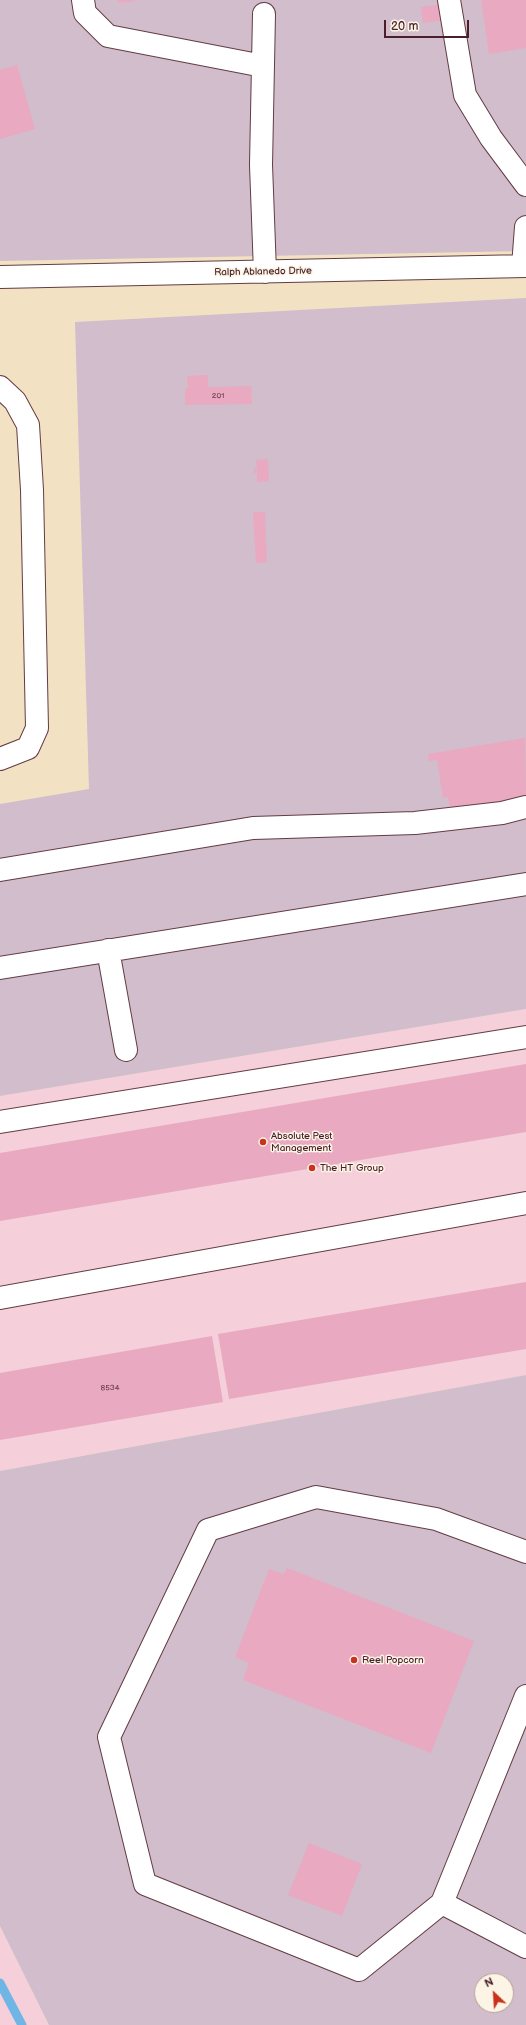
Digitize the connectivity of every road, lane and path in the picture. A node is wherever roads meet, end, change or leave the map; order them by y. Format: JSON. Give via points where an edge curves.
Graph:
{"nodes":[{"id":1,"x":83,"y":0,"type":"edge"},
{"id":2,"x":449,"y":0,"type":"edge"},
{"id":3,"x":264,"y":14,"type":"dead end"},
{"id":4,"x":263,"y":66,"type":"junction"},
{"id":5,"x":526,"y":185,"type":"edge"},
{"id":6,"x":526,"y":227,"type":"edge"},
{"id":7,"x":524,"y":266,"type":"edge"},
{"id":8,"x":265,"y":272,"type":"junction"},
{"id":9,"x":0,"y":277,"type":"edge"},
{"id":10,"x":0,"y":387,"type":"edge"},
{"id":11,"x":0,"y":759,"type":"edge"},
{"id":12,"x":526,"y":807,"type":"edge"},
{"id":13,"x":0,"y":870,"type":"edge"},
{"id":14,"x":526,"y":884,"type":"edge"},
{"id":15,"x":108,"y":950,"type":"junction"},
{"id":16,"x":0,"y":968,"type":"edge"},
{"id":17,"x":526,"y":1036,"type":"edge"},
{"id":18,"x":126,"y":1050,"type":"dead end"},
{"id":19,"x":0,"y":1122,"type":"edge"},
{"id":20,"x":526,"y":1203,"type":"edge"},
{"id":21,"x":0,"y":1298,"type":"edge"},
{"id":22,"x":526,"y":1552,"type":"edge"},
{"id":23,"x":526,"y":1696,"type":"edge"},
{"id":24,"x":442,"y":1903,"type":"junction"},
{"id":25,"x":523,"y":1946,"type":"edge"}],
"edges":[{"from":1,"to":4,"type":"street","via":[[85,13],[108,36]]},
{"from":2,"to":5,"type":"street","via":[[464,95],[491,138]]},
{"from":3,"to":4,"type":"street"},
{"from":4,"to":8,"type":"street","via":[[260,165]]},
{"from":6,"to":7,"type":"street"},
{"from":7,"to":8,"type":"street","name":"Ralph Ablanedo Drive"},
{"from":8,"to":9,"type":"street","name":"Ralph Ablanedo Drive"},
{"from":10,"to":11,"type":"street","via":[[15,400],[28,425],[32,490],[37,728],[28,748]]},
{"from":12,"to":13,"type":"street","via":[[502,813],[415,823],[253,828]]},
{"from":14,"to":15,"type":"street"},
{"from":15,"to":16,"type":"street"},
{"from":15,"to":18,"type":"street"},
{"from":17,"to":19,"type":"street"},
{"from":20,"to":21,"type":"street"},
{"from":22,"to":24,"type":"street","via":[[436,1519],[316,1497],[208,1530],[109,1737],[145,1884],[359,1970]]},
{"from":23,"to":24,"type":"street"},
{"from":24,"to":25,"type":"street"}]}
